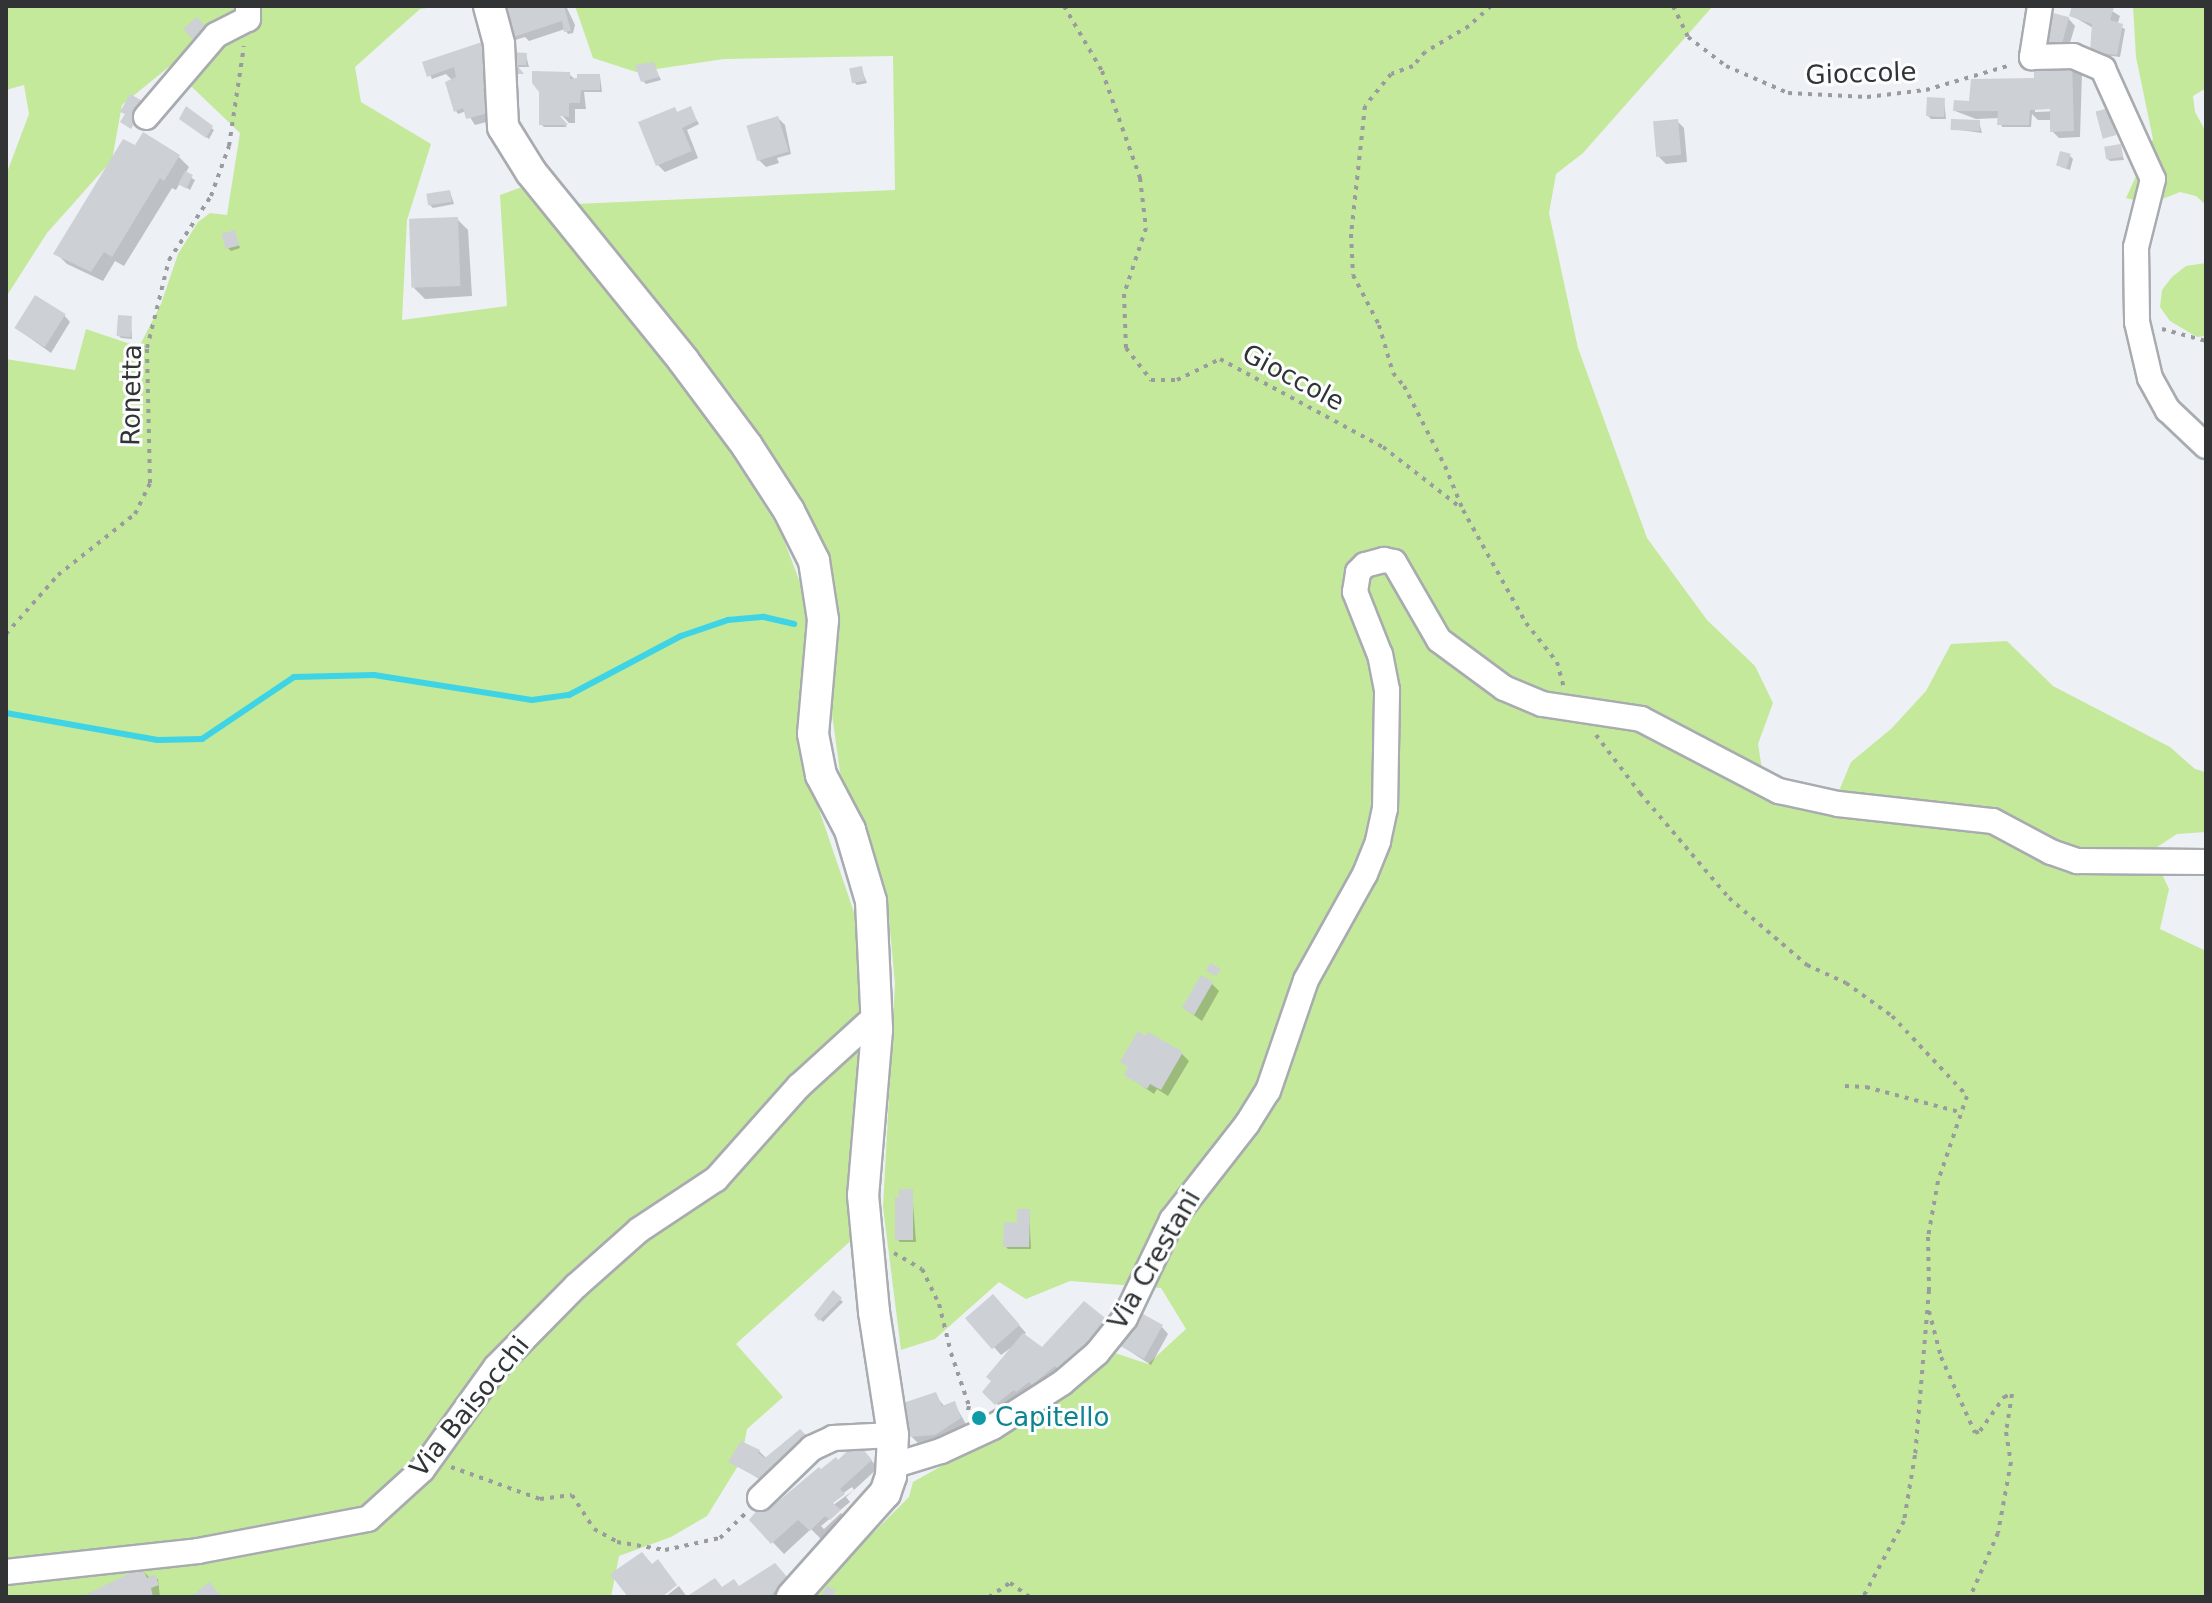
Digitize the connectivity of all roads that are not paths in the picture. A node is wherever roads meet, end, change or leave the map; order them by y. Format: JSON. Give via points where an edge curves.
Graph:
{"nodes":[{"id":1,"x":489,"y":6,"type":"edge"},
{"id":2,"x":2040,"y":6,"type":"edge"},
{"id":3,"x":248,"y":13,"type":"edge"},
{"id":4,"x":146,"y":117,"type":"dead end"},
{"id":5,"x":2206,"y":446,"type":"edge"},
{"id":6,"x":2206,"y":862,"type":"edge"},
{"id":7,"x":876,"y":1016,"type":"junction"},
{"id":8,"x":893,"y":1435,"type":"junction"},
{"id":9,"x":892,"y":1466,"type":"junction"},
{"id":10,"x":760,"y":1498,"type":"road end"},
{"id":11,"x":6,"y":1572,"type":"edge"},
{"id":12,"x":792,"y":1597,"type":"edge"}],
"edges":[{"from":1,"to":7,"type":"street","via":[[499,44],[503,127],[531,172],[747,446],[814,561],[823,620],[813,734],[821,775],[850,830],[871,901]]},
{"from":2,"to":5,"type":"street","via":[[2032,57],[2073,56],[2103,69],[2153,179],[2136,247],[2137,322],[2150,378],[2168,410]]},
{"from":3,"to":4,"type":"street","via":[[216,35]]},
{"from":6,"to":9,"type":"street","name":"Via Crestani","via":[[2077,861],[1993,821],[1801,798],[1641,719],[1542,704],[1504,688],[1451,650],[1431,628],[1394,562],[1374,561],[1358,572],[1355,581],[1357,604],[1380,655],[1387,690],[1385,809],[1365,874],[1311,969],[1268,1091],[1172,1220],[1125,1318],[1097,1353],[1062,1383],[993,1427]]},
{"from":7,"to":8,"type":"street","via":[[863,1195]]},
{"from":7,"to":11,"type":"street","name":"Via Baisocchi","via":[[799,1086],[716,1179],[639,1230],[576,1286],[496,1367],[422,1470],[368,1519],[198,1551]]},
{"from":8,"to":9,"type":"street"},
{"from":8,"to":10,"type":"street","via":[[833,1438],[812,1448]]},
{"from":9,"to":12,"type":"street","via":[[885,1493]]}]}
